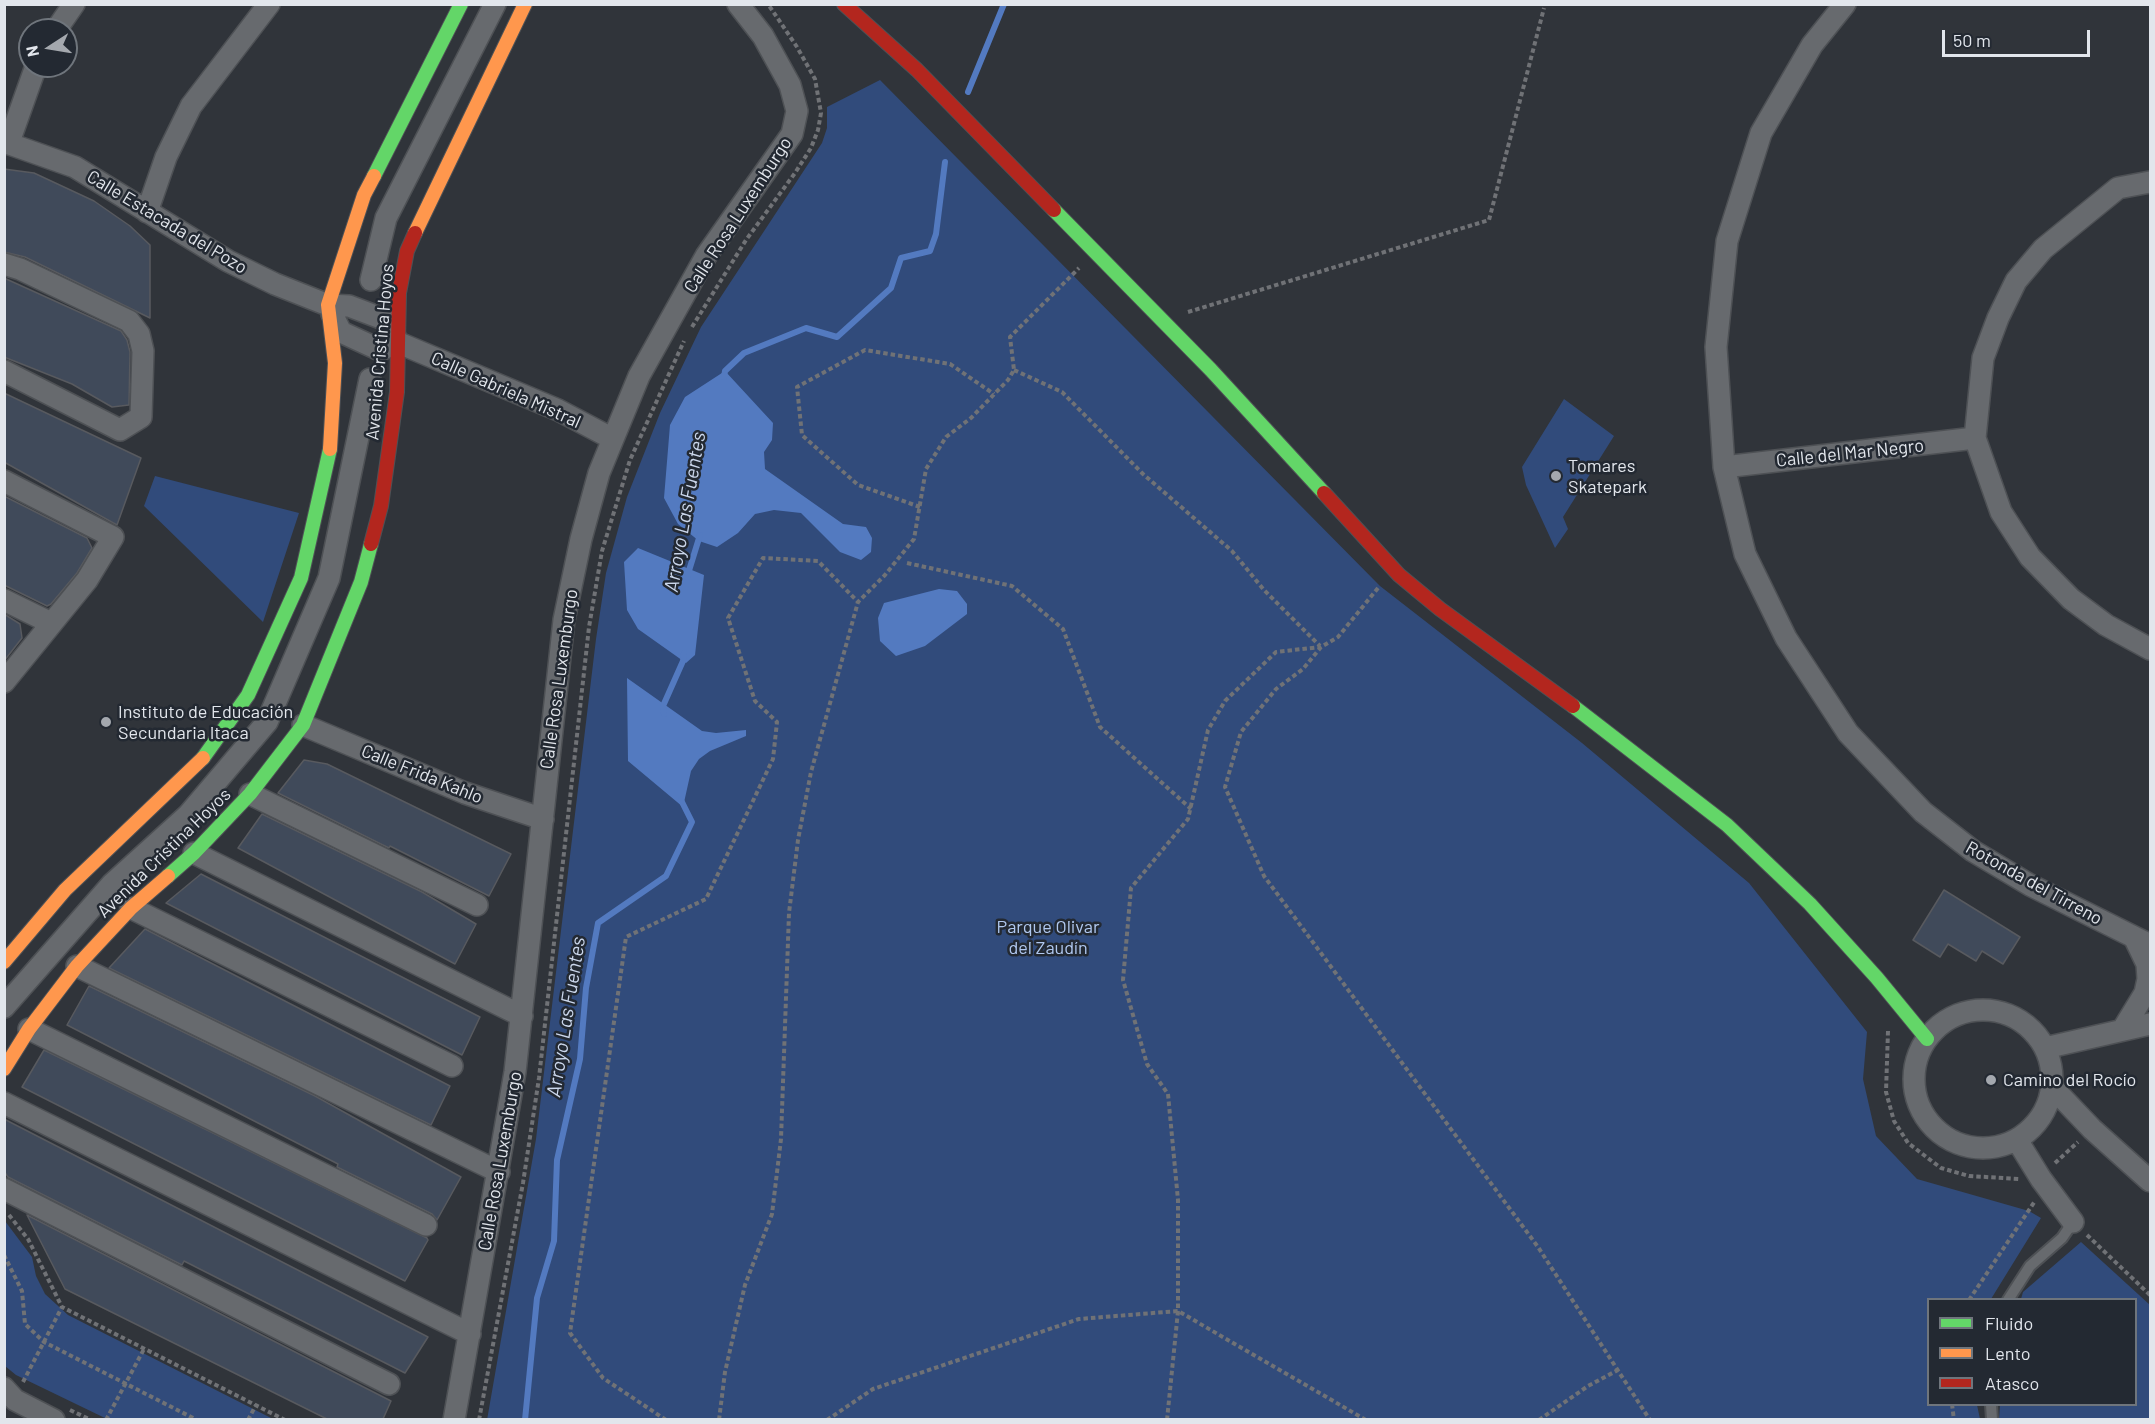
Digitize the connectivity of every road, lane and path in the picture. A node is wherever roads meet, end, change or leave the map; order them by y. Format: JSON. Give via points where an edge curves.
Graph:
{"nodes":[{"id":1,"x":74,"y":4,"type":"edge"},
{"id":2,"x":269,"y":4,"type":"edge"},
{"id":3,"x":461,"y":4,"type":"edge"},
{"id":4,"x":495,"y":4,"type":"edge"},
{"id":5,"x":525,"y":4,"type":"edge"},
{"id":6,"x":738,"y":4,"type":"edge"},
{"id":7,"x":768,"y":4,"type":"edge"},
{"id":8,"x":1845,"y":4,"type":"edge"},
{"id":9,"x":855,"y":9,"type":"edge"},
{"id":10,"x":1544,"y":9,"type":"dead end"},
{"id":11,"x":64,"y":18,"type":"edge"},
{"id":12,"x":31,"y":78,"type":"edge"},
{"id":13,"x":7,"y":142,"type":"edge"},
{"id":14,"x":2151,"y":183,"type":"edge"},
{"id":15,"x":147,"y":212,"type":"junction"},
{"id":16,"x":1095,"y":253,"type":"junction"},
{"id":17,"x":4,"y":264,"type":"edge"},
{"id":18,"x":371,"y":280,"type":"dead end"},
{"id":19,"x":328,"y":305,"type":"junction"},
{"id":20,"x":1161,"y":321,"type":"junction"},
{"id":21,"x":399,"y":343,"type":"junction"},
{"id":22,"x":1014,"y":370,"type":"junction"},
{"id":23,"x":4,"y":371,"type":"edge"},
{"id":24,"x":370,"y":379,"type":"dead end"},
{"id":25,"x":994,"y":394,"type":"junction"},
{"id":26,"x":1975,"y":438,"type":"junction"},
{"id":27,"x":613,"y":439,"type":"junction"},
{"id":28,"x":1724,"y":467,"type":"junction"},
{"id":29,"x":4,"y":481,"type":"edge"},
{"id":30,"x":921,"y":507,"type":"junction"},
{"id":31,"x":907,"y":563,"type":"dead end"},
{"id":32,"x":1385,"y":580,"type":"dead end"},
{"id":33,"x":4,"y":600,"type":"edge"},
{"id":34,"x":858,"y":603,"type":"junction"},
{"id":35,"x":51,"y":623,"type":"junction"},
{"id":36,"x":1321,"y":647,"type":"junction"},
{"id":37,"x":2151,"y":649,"type":"edge"},
{"id":38,"x":4,"y":682,"type":"edge"},
{"id":39,"x":303,"y":725,"type":"junction"},
{"id":40,"x":250,"y":794,"type":"junction"},
{"id":41,"x":1191,"y":809,"type":"junction"},
{"id":42,"x":543,"y":819,"type":"junction"},
{"id":43,"x":194,"y":853,"type":"junction"},
{"id":44,"x":477,"y":904,"type":"dead end"},
{"id":45,"x":131,"y":908,"type":"junction"},
{"id":46,"x":2142,"y":941,"type":"edge"},
{"id":47,"x":4,"y":962,"type":"edge"},
{"id":48,"x":77,"y":966,"type":"junction"},
{"id":49,"x":4,"y":1007,"type":"edge"},
{"id":50,"x":522,"y":1016,"type":"junction"},
{"id":51,"x":2151,"y":1024,"type":"edge"},
{"id":52,"x":29,"y":1029,"type":"junction"},
{"id":53,"x":2123,"y":1029,"type":"junction"},
{"id":54,"x":1927,"y":1039,"type":"junction"},
{"id":55,"x":2045,"y":1048,"type":"junction"},
{"id":56,"x":452,"y":1066,"type":"dead end"},
{"id":57,"x":4,"y":1069,"type":"edge"},
{"id":58,"x":2052,"y":1087,"type":"junction"},
{"id":59,"x":4,"y":1102,"type":"edge"},
{"id":60,"x":2092,"y":1129,"type":"junction"},
{"id":61,"x":2017,"y":1140,"type":"junction"},
{"id":62,"x":499,"y":1172,"type":"junction"},
{"id":63,"x":2040,"y":1178,"type":"junction"},
{"id":64,"x":2151,"y":1181,"type":"edge"},
{"id":65,"x":4,"y":1189,"type":"edge"},
{"id":66,"x":4,"y":1210,"type":"edge"},
{"id":67,"x":2073,"y":1222,"type":"junction"},
{"id":68,"x":426,"y":1225,"type":"dead end"},
{"id":69,"x":4,"y":1255,"type":"edge"},
{"id":70,"x":2151,"y":1295,"type":"edge"},
{"id":71,"x":1970,"y":1298,"type":"edge"},
{"id":72,"x":2009,"y":1298,"type":"edge"},
{"id":73,"x":62,"y":1307,"type":"junction"},
{"id":74,"x":1178,"y":1311,"type":"junction"},
{"id":75,"x":470,"y":1334,"type":"junction"},
{"id":76,"x":44,"y":1342,"type":"junction"},
{"id":77,"x":144,"y":1348,"type":"junction"},
{"id":78,"x":1618,"y":1370,"type":"junction"},
{"id":79,"x":126,"y":1383,"type":"junction"},
{"id":80,"x":389,"y":1384,"type":"dead end"},
{"id":81,"x":11,"y":1394,"type":"edge"},
{"id":82,"x":256,"y":1405,"type":"junction"},
{"id":83,"x":54,"y":1419,"type":"edge"},
{"id":84,"x":106,"y":1419,"type":"edge"},
{"id":85,"x":197,"y":1419,"type":"edge"},
{"id":86,"x":248,"y":1419,"type":"edge"},
{"id":87,"x":285,"y":1419,"type":"edge"},
{"id":88,"x":454,"y":1419,"type":"edge"},
{"id":89,"x":479,"y":1419,"type":"edge"},
{"id":90,"x":666,"y":1419,"type":"edge"},
{"id":91,"x":719,"y":1419,"type":"edge"},
{"id":92,"x":827,"y":1419,"type":"edge"},
{"id":93,"x":1167,"y":1419,"type":"edge"},
{"id":94,"x":1366,"y":1419,"type":"edge"},
{"id":95,"x":1539,"y":1419,"type":"edge"},
{"id":96,"x":1650,"y":1419,"type":"edge"}],
"edges":[{"from":1,"to":11,"type":"street"},
{"from":2,"to":15,"type":"street","via":[[191,105]]},
{"from":3,"to":19,"type":"street","via":[[364,195]]},
{"from":4,"to":18,"type":"street","via":[[386,218]]},
{"from":5,"to":21,"type":"street","name":"Avenida Cristina Hoyos","via":[[407,251],[399,293]]},
{"from":6,"to":27,"type":"street","name":"Calle Rosa Luxemburgo","via":[[764,36],[790,85],[797,111],[792,134],[706,256],[639,376]]},
{"from":7,"to":89,"type":"path","via":[[815,79],[818,130],[811,148],[746,240],[686,337],[630,460],[602,551],[589,627],[539,1078]]},
{"from":8,"to":28,"type":"street","name":"Rotonda del Tirreno","via":[[1812,45],[1761,133],[1727,241],[1716,347]]},
{"from":9,"to":16,"type":"street"},
{"from":10,"to":20,"type":"path","via":[[1490,220]]},
{"from":12,"to":13,"type":"street"},
{"from":13,"to":15,"type":"street","name":"Calle Estacada del Pozo","via":[[75,167]]},
{"from":14,"to":26,"type":"street","via":[[2118,188],[2043,249],[2016,281],[1983,358]]},
{"from":15,"to":19,"type":"street","name":"Calle Estacada del Pozo","via":[[228,261]]},
{"from":16,"to":20,"type":"street"},
{"from":16,"to":22,"type":"path","via":[[1010,337]]},
{"from":17,"to":23,"type":"street","via":[[129,321],[139,334],[143,351],[141,417],[120,430]]},
{"from":19,"to":21,"type":"street","name":"Calle Estacada del Pozo","via":[[349,306],[387,320]]},
{"from":19,"to":21,"type":"street","via":[[341,332],[380,350]]},
{"from":19,"to":47,"type":"street","via":[[334,363],[332,438],[320,502],[301,578],[248,695],[203,758],[65,890]]},
{"from":20,"to":54,"type":"street","via":[[1399,575],[1727,825],[1810,904]]},
{"from":21,"to":27,"type":"street","name":"Calle Gabriela Mistral","via":[[558,410]]},
{"from":21,"to":39,"type":"street","name":"Avenida Cristina Hoyos","via":[[397,392],[381,506],[361,582]]},
{"from":22,"to":25,"type":"path"},
{"from":22,"to":36,"type":"path","via":[[1062,392],[1143,474],[1232,551],[1264,590]]},
{"from":24,"to":49,"type":"street","via":[[329,578],[267,722],[188,815],[112,884]]},
{"from":25,"to":30,"type":"path","via":[[946,436],[926,469]]},
{"from":25,"to":30,"type":"path","via":[[950,364],[865,350],[798,387],[802,435],[858,485]]},
{"from":26,"to":28,"type":"street","name":"Calle del Mar Negro"},
{"from":26,"to":37,"type":"street","via":[[2001,512],[2030,557],[2071,599],[2106,625]]},
{"from":27,"to":42,"type":"street","name":"Calle Rosa Luxemburgo","via":[[581,539],[564,620]]},
{"from":28,"to":46,"type":"street","name":"Rotonda del Tirreno","via":[[1745,554],[1786,638],[1848,733],[1923,812],[1973,851],[2030,885]]},
{"from":29,"to":35,"type":"street","via":[[113,537],[87,580]]},
{"from":30,"to":34,"type":"path","via":[[914,539]]},
{"from":31,"to":41,"type":"path","via":[[1012,586],[1063,629],[1100,727]]},
{"from":32,"to":36,"type":"path","via":[[1338,637]]},
{"from":33,"to":35,"type":"street"},
{"from":34,"to":90,"type":"path","via":[[818,561],[763,558],[728,618],[755,701],[777,722],[774,759],[706,899],[626,937],[570,1333],[603,1378]]},
{"from":34,"to":91,"type":"path","via":[[811,772],[798,840],[789,913],[782,1139],[773,1203],[745,1285],[725,1372]]},
{"from":35,"to":38,"type":"street"},
{"from":36,"to":41,"type":"path","via":[[1276,652],[1226,701],[1208,730]]},
{"from":36,"to":78,"type":"path","via":[[1303,669],[1276,689],[1241,732],[1225,786],[1264,876],[1538,1247]]},
{"from":39,"to":40,"type":"street","name":"Avenida Cristina Hoyos"},
{"from":39,"to":42,"type":"street","name":"Calle Frida Kahlo","via":[[465,793]]},
{"from":40,"to":43,"type":"street","name":"Avenida Cristina Hoyos"},
{"from":40,"to":44,"type":"street"},
{"from":41,"to":74,"type":"path","via":[[1188,819],[1131,888],[1123,980],[1147,1064],[1168,1094],[1178,1200]]},
{"from":42,"to":50,"type":"street","name":"Calle Rosa Luxemburgo"},
{"from":43,"to":45,"type":"street","name":"Avenida Cristina Hoyos"},
{"from":43,"to":50,"type":"street"},
{"from":45,"to":48,"type":"street","name":"Avenida Cristina Hoyos"},
{"from":45,"to":56,"type":"street"},
{"from":46,"to":53,"type":"street","via":[[2148,979],[2145,993]]},
{"from":48,"to":52,"type":"street","name":"Avenida Cristina Hoyos"},
{"from":48,"to":62,"type":"street"},
{"from":50,"to":62,"type":"street","name":"Calle Rosa Luxemburgo"},
{"from":51,"to":53,"type":"street"},
{"from":52,"to":57,"type":"street","name":"Avenida Cristina Hoyos"},
{"from":52,"to":68,"type":"street"},
{"from":53,"to":55,"type":"street"},
{"from":54,"to":55,"type":"street","via":[[1958,1014],[1988,1010],[2017,1018]]},
{"from":54,"to":61,"type":"street","via":[[1914,1078],[1917,1098],[1926,1117],[1957,1143],[1977,1148],[1998,1147]]},
{"from":55,"to":58,"type":"street"},
{"from":58,"to":60,"type":"street"},
{"from":58,"to":61,"type":"street","via":[[2046,1108],[2034,1126]]},
{"from":59,"to":75,"type":"street"},
{"from":60,"to":63,"type":"path"},
{"from":60,"to":64,"type":"street"},
{"from":61,"to":63,"type":"street"},
{"from":62,"to":75,"type":"street","name":"Calle Rosa Luxemburgo"},
{"from":63,"to":67,"type":"street"},
{"from":63,"to":71,"type":"path","via":[[2037,1198]]},
{"from":65,"to":80,"type":"street"},
{"from":66,"to":73,"type":"path","via":[[28,1239]]},
{"from":67,"to":70,"type":"path"},
{"from":67,"to":72,"type":"lane","via":[[2062,1238],[2030,1266]]},
{"from":69,"to":76,"type":"path","via":[[22,1291],[25,1324]]},
{"from":73,"to":76,"type":"path"},
{"from":73,"to":77,"type":"path"},
{"from":74,"to":92,"type":"path","via":[[1079,1318],[873,1389]]},
{"from":74,"to":93,"type":"path"},
{"from":74,"to":94,"type":"path"},
{"from":75,"to":88,"type":"street","name":"Calle Rosa Luxemburgo"},
{"from":76,"to":79,"type":"path"},
{"from":76,"to":81,"type":"path"},
{"from":77,"to":79,"type":"path"},
{"from":77,"to":82,"type":"path"},
{"from":78,"to":95,"type":"path"},
{"from":78,"to":96,"type":"path"},
{"from":79,"to":84,"type":"path"},
{"from":79,"to":85,"type":"path"},
{"from":81,"to":83,"type":"street"},
{"from":82,"to":86,"type":"path"},
{"from":82,"to":87,"type":"path"}]}
